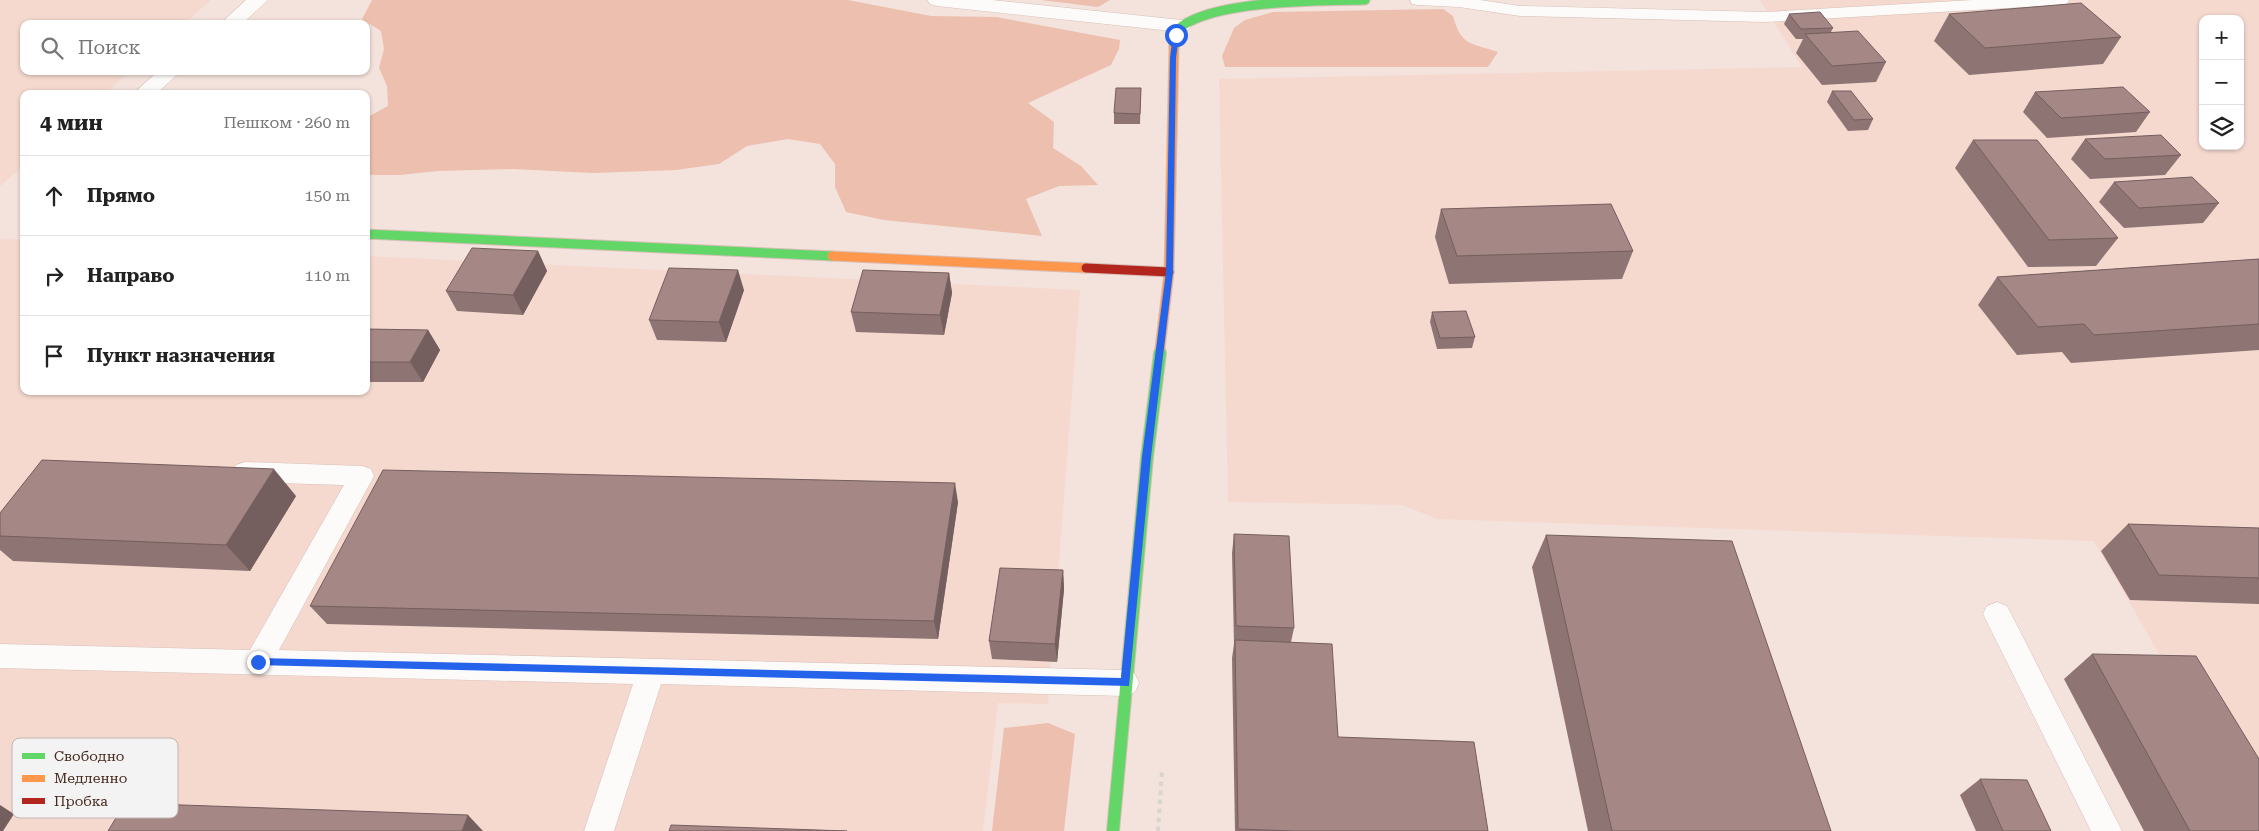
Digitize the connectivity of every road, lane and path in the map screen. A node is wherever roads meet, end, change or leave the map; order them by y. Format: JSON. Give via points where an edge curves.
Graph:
{"nodes":[{"id":1,"x":258,"y":0,"type":"edge"},
{"id":2,"x":937,"y":0,"type":"edge"},
{"id":3,"x":1365,"y":0,"type":"edge"},
{"id":4,"x":1418,"y":0,"type":"edge"},
{"id":5,"x":2061,"y":0,"type":"edge"},
{"id":6,"x":235,"y":20,"type":"edge"},
{"id":7,"x":1181,"y":26,"type":"junction"},
{"id":8,"x":166,"y":75,"type":"edge"},
{"id":9,"x":148,"y":90,"type":"edge"},
{"id":10,"x":370,"y":234,"type":"edge"},
{"id":11,"x":1169,"y":272,"type":"junction"},
{"id":12,"x":227,"y":472,"type":"edge"},
{"id":13,"x":1998,"y":614,"type":"dead end"},
{"id":14,"x":0,"y":656,"type":"edge"},
{"id":15,"x":258,"y":662,"type":"junction"},
{"id":16,"x":651,"y":672,"type":"junction"},
{"id":17,"x":1125,"y":683,"type":"junction"},
{"id":18,"x":1162,"y":763,"type":"dead end"},
{"id":19,"x":599,"y":831,"type":"edge"},
{"id":20,"x":1113,"y":831,"type":"edge"},
{"id":21,"x":1158,"y":831,"type":"edge"},
{"id":22,"x":2107,"y":831,"type":"edge"}],
"edges":[{"from":1,"to":6,"type":"street"},
{"from":2,"to":7,"type":"street"},
{"from":3,"to":7,"type":"street","via":[[1259,4],[1223,10],[1189,20]]},
{"from":4,"to":5,"type":"lane","via":[[1520,11],[1765,17]]},
{"from":7,"to":11,"type":"street","via":[[1176,35],[1173,58]]},
{"from":8,"to":9,"type":"street"},
{"from":10,"to":11,"type":"street"},
{"from":11,"to":17,"type":"street","via":[[1146,457]]},
{"from":12,"to":15,"type":"lane","via":[[362,476]]},
{"from":13,"to":22,"type":"lane"},
{"from":14,"to":15,"type":"lane"},
{"from":15,"to":16,"type":"lane"},
{"from":16,"to":17,"type":"lane"},
{"from":16,"to":19,"type":"lane"},
{"from":17,"to":20,"type":"street"},
{"from":18,"to":21,"type":"path"}]}
